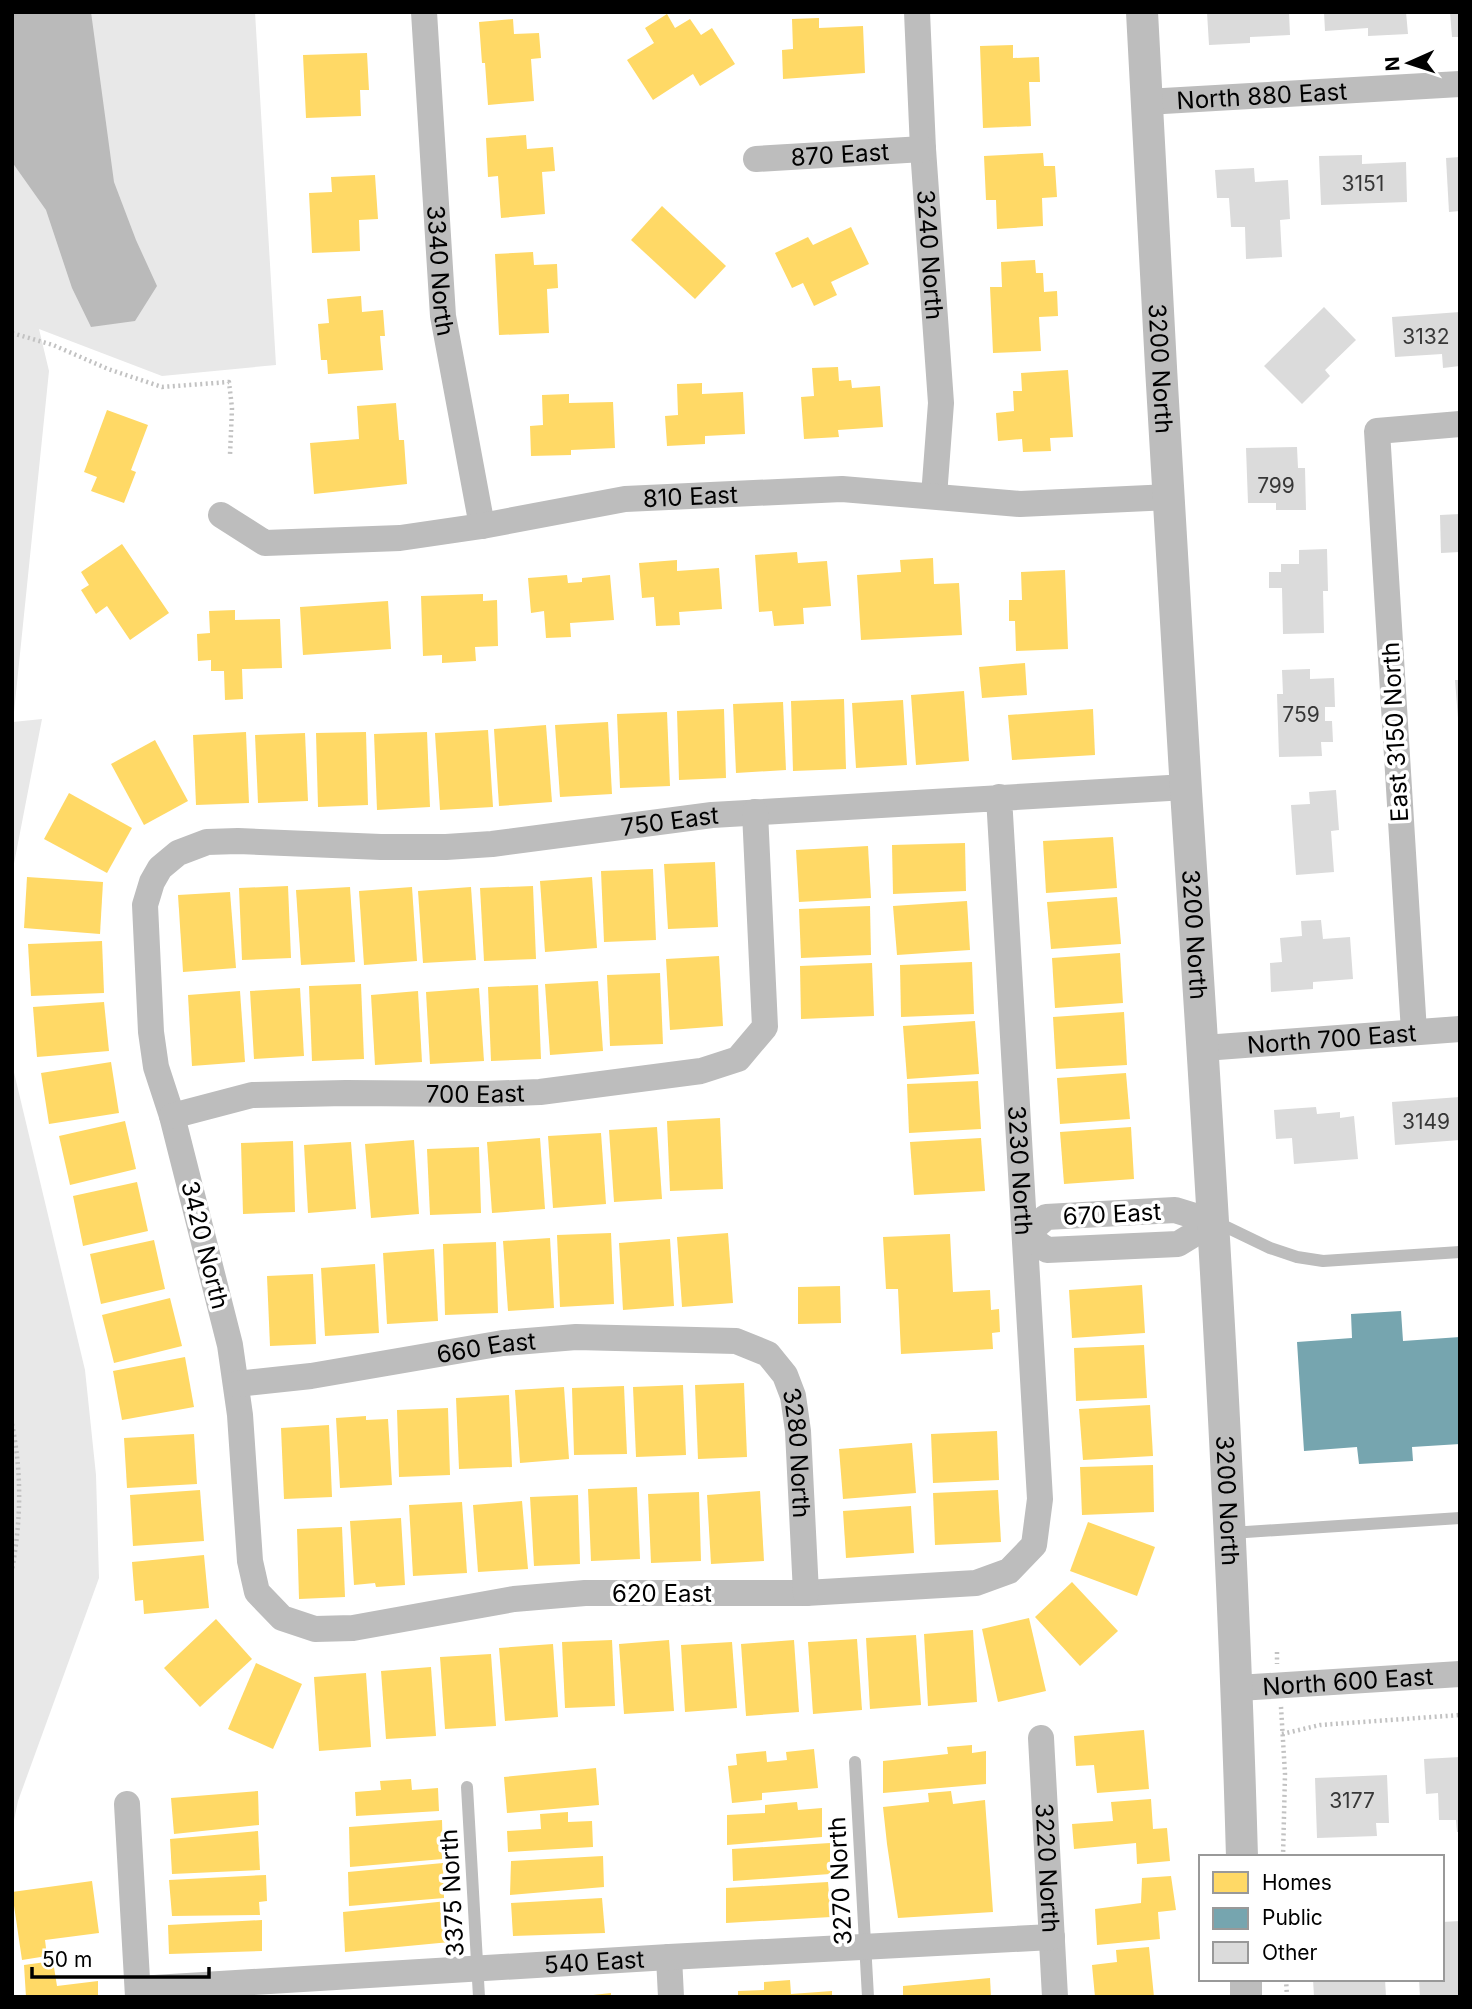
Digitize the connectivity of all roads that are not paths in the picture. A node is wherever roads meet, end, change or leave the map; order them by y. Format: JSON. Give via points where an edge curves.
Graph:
{"nodes":[{"id":1,"x":424,"y":12,"type":"edge"},
{"id":2,"x":917,"y":12,"type":"edge"},
{"id":3,"x":1142,"y":12,"type":"edge"},
{"id":4,"x":1460,"y":84,"type":"edge"},
{"id":5,"x":1146,"y":102,"type":"junction"},
{"id":6,"x":923,"y":149,"type":"junction"},
{"id":7,"x":756,"y":159,"type":"dead end"},
{"id":8,"x":1460,"y":424,"type":"edge"},
{"id":9,"x":933,"y":496,"type":"junction"},
{"id":10,"x":1170,"y":497,"type":"junction"},
{"id":11,"x":221,"y":515,"type":"dead end"},
{"id":12,"x":482,"y":526,"type":"junction"},
{"id":13,"x":1186,"y":787,"type":"junction"},
{"id":14,"x":999,"y":797,"type":"junction"},
{"id":15,"x":755,"y":812,"type":"junction"},
{"id":16,"x":160,"y":868,"type":"joint"},
{"id":17,"x":1460,"y":1029,"type":"edge"},
{"id":18,"x":1414,"y":1032,"type":"junction"},
{"id":19,"x":1204,"y":1048,"type":"junction"},
{"id":20,"x":172,"y":1116,"type":"junction"},
{"id":21,"x":1214,"y":1222,"type":"junction"},
{"id":22,"x":1026,"y":1235,"type":"junction"},
{"id":23,"x":1460,"y":1252,"type":"edge"},
{"id":24,"x":736,"y":1341,"type":"joint"},
{"id":25,"x":237,"y":1384,"type":"junction"},
{"id":26,"x":1460,"y":1518,"type":"edge"},
{"id":27,"x":1231,"y":1533,"type":"junction"},
{"id":28,"x":1034,"y":1545,"type":"joint"},
{"id":29,"x":806,"y":1593,"type":"junction"},
{"id":30,"x":282,"y":1618,"type":"joint"},
{"id":31,"x":1460,"y":1674,"type":"edge"},
{"id":32,"x":1238,"y":1688,"type":"junction"},
{"id":33,"x":1041,"y":1738,"type":"dead end"},
{"id":34,"x":855,"y":1762,"type":"dead end"},
{"id":35,"x":467,"y":1787,"type":"dead end"},
{"id":36,"x":127,"y":1804,"type":"dead end"},
{"id":37,"x":1242,"y":1855,"type":"edge"},
{"id":38,"x":1052,"y":1937,"type":"junction"},
{"id":39,"x":865,"y":1947,"type":"junction"},
{"id":40,"x":669,"y":1957,"type":"junction"},
{"id":41,"x":477,"y":1969,"type":"junction"},
{"id":42,"x":138,"y":1993,"type":"edge"},
{"id":43,"x":479,"y":1997,"type":"edge"},
{"id":44,"x":671,"y":1997,"type":"edge"},
{"id":45,"x":868,"y":1997,"type":"edge"},
{"id":46,"x":1055,"y":1997,"type":"edge"}],
"edges":[{"from":1,"to":12,"type":"street","name":"3340 North","via":[[443,316]]},
{"from":2,"to":6,"type":"street","name":"3240 North"},
{"from":3,"to":5,"type":"street","name":"3200 North"},
{"from":4,"to":5,"type":"street","name":"North 880 East"},
{"from":5,"to":10,"type":"street","name":"3200 North"},
{"from":6,"to":7,"type":"street","name":"870 East"},
{"from":6,"to":9,"type":"street","name":"3240 North","via":[[941,403]]},
{"from":8,"to":18,"type":"street","name":"East 3150 North","via":[[1377,431]]},
{"from":9,"to":10,"type":"street","name":"810 East","via":[[1020,504]]},
{"from":9,"to":12,"type":"street","name":"810 East","via":[[842,489],[625,499]]},
{"from":10,"to":13,"type":"street","name":"3200 North"},
{"from":11,"to":12,"type":"street","name":"810 East","via":[[265,543],[400,538]]},
{"from":13,"to":14,"type":"street","name":"750 East"},
{"from":13,"to":19,"type":"street","name":"3200 North"},
{"from":14,"to":15,"type":"street","name":"750 East"},
{"from":14,"to":22,"type":"street","name":"3230 North"},
{"from":15,"to":16,"type":"street","name":"750 East","via":[[446,847],[207,842],[178,853]]},
{"from":15,"to":20,"type":"street","name":"700 East","via":[[765,1027],[738,1059],[701,1071],[540,1092],[252,1095]]},
{"from":16,"to":20,"type":"street","name":"3420 North","via":[[145,905],[145,934],[150,1032]]},
{"from":17,"to":18,"type":"street","name":"North 700 East"},
{"from":18,"to":19,"type":"street","name":"North 700 East"},
{"from":19,"to":21,"type":"street","name":"3200 North"},
{"from":20,"to":25,"type":"street","name":"3420 North"},
{"from":21,"to":22,"type":"street","name":"670 East","via":[[1178,1244],[1047,1250]]},
{"from":21,"to":23,"type":"lane","via":[[1270,1248],[1322,1261]]},
{"from":21,"to":27,"type":"street","name":"3200 North"},
{"from":22,"to":28,"type":"street","name":"3230 North","via":[[1040,1499]]},
{"from":24,"to":25,"type":"street","name":"660 East","via":[[576,1337],[503,1343]]},
{"from":24,"to":29,"type":"street","name":"3280 North","via":[[768,1354],[785,1375],[793,1396]]},
{"from":25,"to":30,"type":"street","name":"3420 North","via":[[250,1560],[257,1592]]},
{"from":26,"to":27,"type":"lane"},
{"from":27,"to":32,"type":"street","name":"3200 North"},
{"from":28,"to":29,"type":"street","name":"620 East","via":[[1009,1571],[976,1583]]},
{"from":29,"to":30,"type":"street","name":"620 East","via":[[585,1593],[514,1599],[353,1628],[315,1629]]},
{"from":31,"to":32,"type":"street","name":"North 600 East"},
{"from":32,"to":37,"type":"street","name":"3200 North"},
{"from":33,"to":38,"type":"street","name":"3220 North"},
{"from":34,"to":39,"type":"lane","name":"3270 North"},
{"from":35,"to":41,"type":"lane","name":"3375 North"},
{"from":36,"to":42,"type":"street"},
{"from":38,"to":39,"type":"street","name":"540 East"},
{"from":38,"to":46,"type":"street","name":"3220 North"},
{"from":39,"to":40,"type":"street","name":"540 East"},
{"from":39,"to":45,"type":"lane","name":"3270 North"},
{"from":40,"to":41,"type":"street","name":"540 East"},
{"from":40,"to":44,"type":"street"},
{"from":41,"to":42,"type":"street","name":"540 East"},
{"from":41,"to":43,"type":"lane","name":"3375 North"}]}
